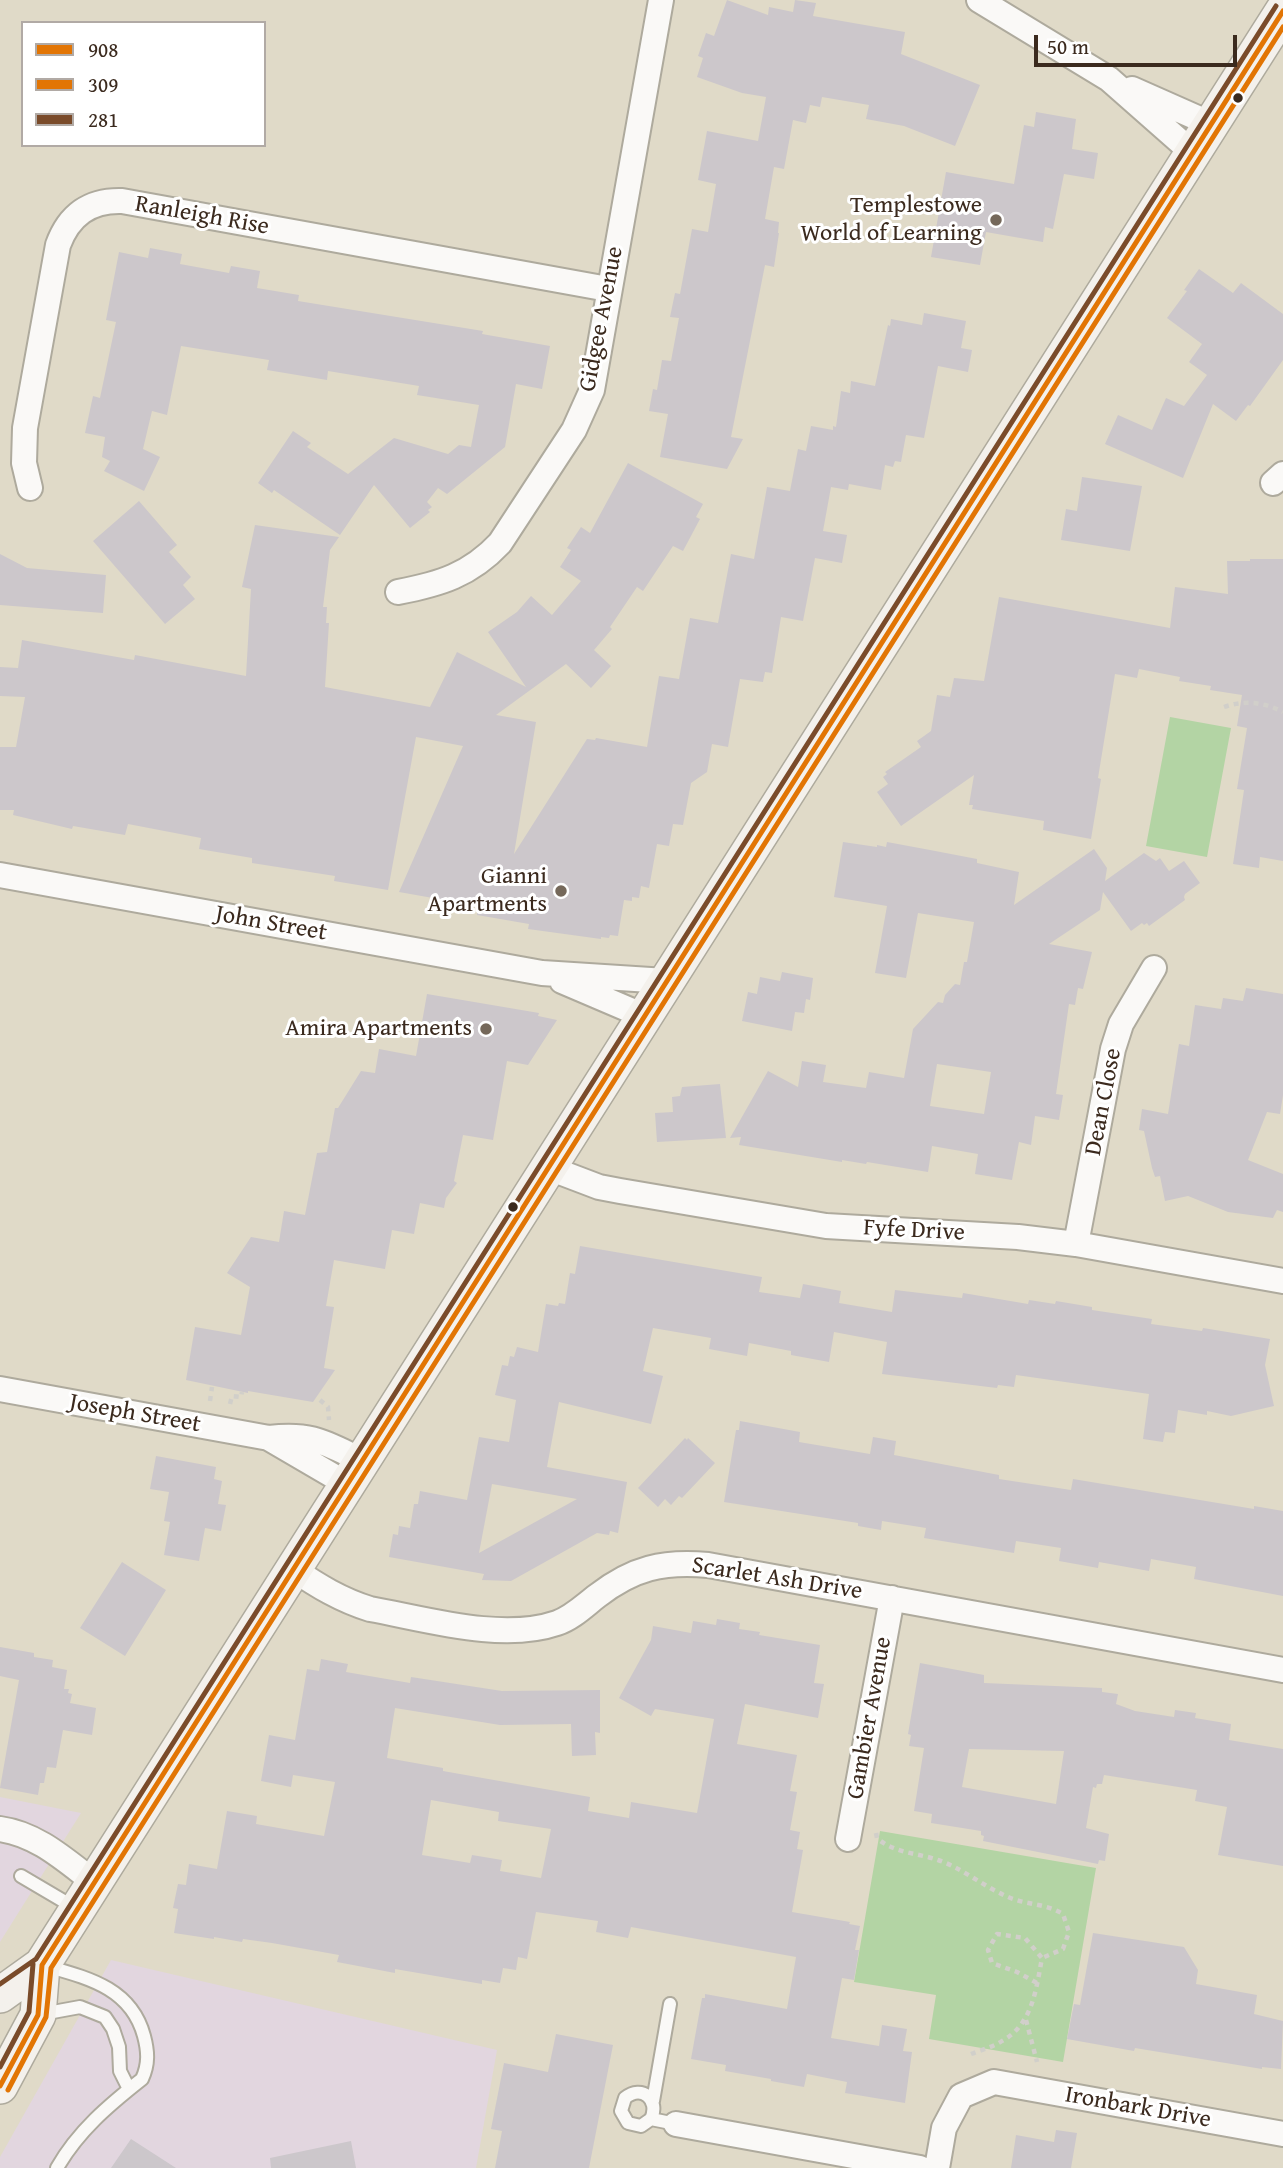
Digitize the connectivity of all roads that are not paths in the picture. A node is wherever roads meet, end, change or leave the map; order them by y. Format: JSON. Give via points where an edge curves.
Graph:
{"nodes":[{"id":1,"x":661,"y":0,"type":"edge"},
{"id":2,"x":979,"y":0,"type":"edge"},
{"id":3,"x":1283,"y":11,"type":"edge"},
{"id":4,"x":1109,"y":79,"type":"junction"},
{"id":5,"x":1211,"y":124,"type":"junction"},
{"id":6,"x":1193,"y":153,"type":"junction"},
{"id":7,"x":608,"y":289,"type":"junction"},
{"id":8,"x":30,"y":488,"type":"dead end"},
{"id":9,"x":398,"y":592,"type":"dead end"},
{"id":10,"x":0,"y":875,"type":"edge"},
{"id":11,"x":1154,"y":968,"type":"dead end"},
{"id":12,"x":542,"y":973,"type":"junction"},
{"id":13,"x":666,"y":981,"type":"junction"},
{"id":14,"x":644,"y":1016,"type":"junction"},
{"id":15,"x":549,"y":1168,"type":"junction"},
{"id":16,"x":1076,"y":1244,"type":"junction"},
{"id":17,"x":1283,"y":1281,"type":"edge"},
{"id":18,"x":0,"y":1389,"type":"edge"},
{"id":19,"x":355,"y":1472,"type":"junction"},
{"id":20,"x":293,"y":1569,"type":"junction"},
{"id":21,"x":892,"y":1598,"type":"junction"},
{"id":22,"x":1283,"y":1670,"type":"edge"},
{"id":23,"x":0,"y":1829,"type":"edge"},
{"id":24,"x":848,"y":1839,"type":"dead end"},
{"id":25,"x":21,"y":1876,"type":"dead end"},
{"id":26,"x":86,"y":1895,"type":"junction"},
{"id":27,"x":43,"y":1965,"type":"junction"},
{"id":28,"x":0,"y":1996,"type":"edge"},
{"id":29,"x":670,"y":2004,"type":"dead end"},
{"id":30,"x":38,"y":2015,"type":"junction"},
{"id":31,"x":0,"y":2086,"type":"edge"},
{"id":32,"x":129,"y":2090,"type":"junction"},
{"id":33,"x":653,"y":2101,"type":"junction"},
{"id":34,"x":663,"y":2122,"type":"junction"},
{"id":35,"x":1283,"y":2134,"type":"edge"},
{"id":36,"x":57,"y":2168,"type":"edge"},
{"id":37,"x":920,"y":2168,"type":"edge"},
{"id":38,"x":937,"y":2168,"type":"edge"}],
"edges":[{"from":1,"to":7,"type":"street","name":"Gidgee Avenue"},
{"from":2,"to":4,"type":"street"},
{"from":3,"to":5,"type":"main road"},
{"from":4,"to":5,"type":"street"},
{"from":4,"to":6,"type":"street"},
{"from":5,"to":6,"type":"main road"},
{"from":6,"to":13,"type":"main road"},
{"from":7,"to":8,"type":"street","name":"Ranleigh Rise","via":[[122,201],[96,203],[68,223],[58,245],[25,428],[24,463]]},
{"from":7,"to":9,"type":"street","name":"Gidgee Avenue","via":[[588,400],[574,430],[500,543],[454,578]]},
{"from":10,"to":12,"type":"street","name":"John Street"},
{"from":11,"to":16,"type":"street","name":"Dean Close","via":[[1121,1024],[1113,1049]]},
{"from":12,"to":13,"type":"street","name":"John Street"},
{"from":12,"to":14,"type":"street","name":"John Street"},
{"from":13,"to":14,"type":"main road"},
{"from":14,"to":15,"type":"main road"},
{"from":15,"to":16,"type":"street","name":"Fyfe Drive","via":[[599,1187],[792,1222]]},
{"from":15,"to":19,"type":"main road"},
{"from":16,"to":17,"type":"street","name":"Fyfe Drive"},
{"from":18,"to":19,"type":"street","name":"Joseph Street","via":[[269,1438]]},
{"from":19,"to":20,"type":"main road"},
{"from":20,"to":21,"type":"street","name":"Scarlet Ash Drive","via":[[326,1591],[370,1609],[510,1632],[559,1622],[616,1582],[657,1566],[680,1563]]},
{"from":20,"to":26,"type":"main road"},
{"from":21,"to":22,"type":"street","name":"Scarlet Ash Drive"},
{"from":21,"to":24,"type":"street","name":"Gambier Avenue"},
{"from":23,"to":26,"type":"street","via":[[35,1839]]},
{"from":25,"to":26,"type":"lane"},
{"from":26,"to":27,"type":"main road"},
{"from":27,"to":28,"type":"main road"},
{"from":27,"to":30,"type":"main road"},
{"from":27,"to":32,"type":"lane","via":[[93,1979],[121,1997],[139,2019],[147,2068]]},
{"from":29,"to":33,"type":"lane"},
{"from":30,"to":31,"type":"main road"},
{"from":30,"to":32,"type":"lane","via":[[80,2007],[104,2017],[116,2038],[120,2071]]},
{"from":32,"to":36,"type":"lane","via":[[89,2123]]},
{"from":33,"to":34,"type":"lane"},
{"from":33,"to":34,"type":"lane","via":[[636,2092],[622,2104],[621,2111],[628,2123]]},
{"from":34,"to":37,"type":"street"},
{"from":35,"to":38,"type":"street","name":"Ironbark Drive","via":[[994,2082],[961,2096],[944,2128]]}]}
